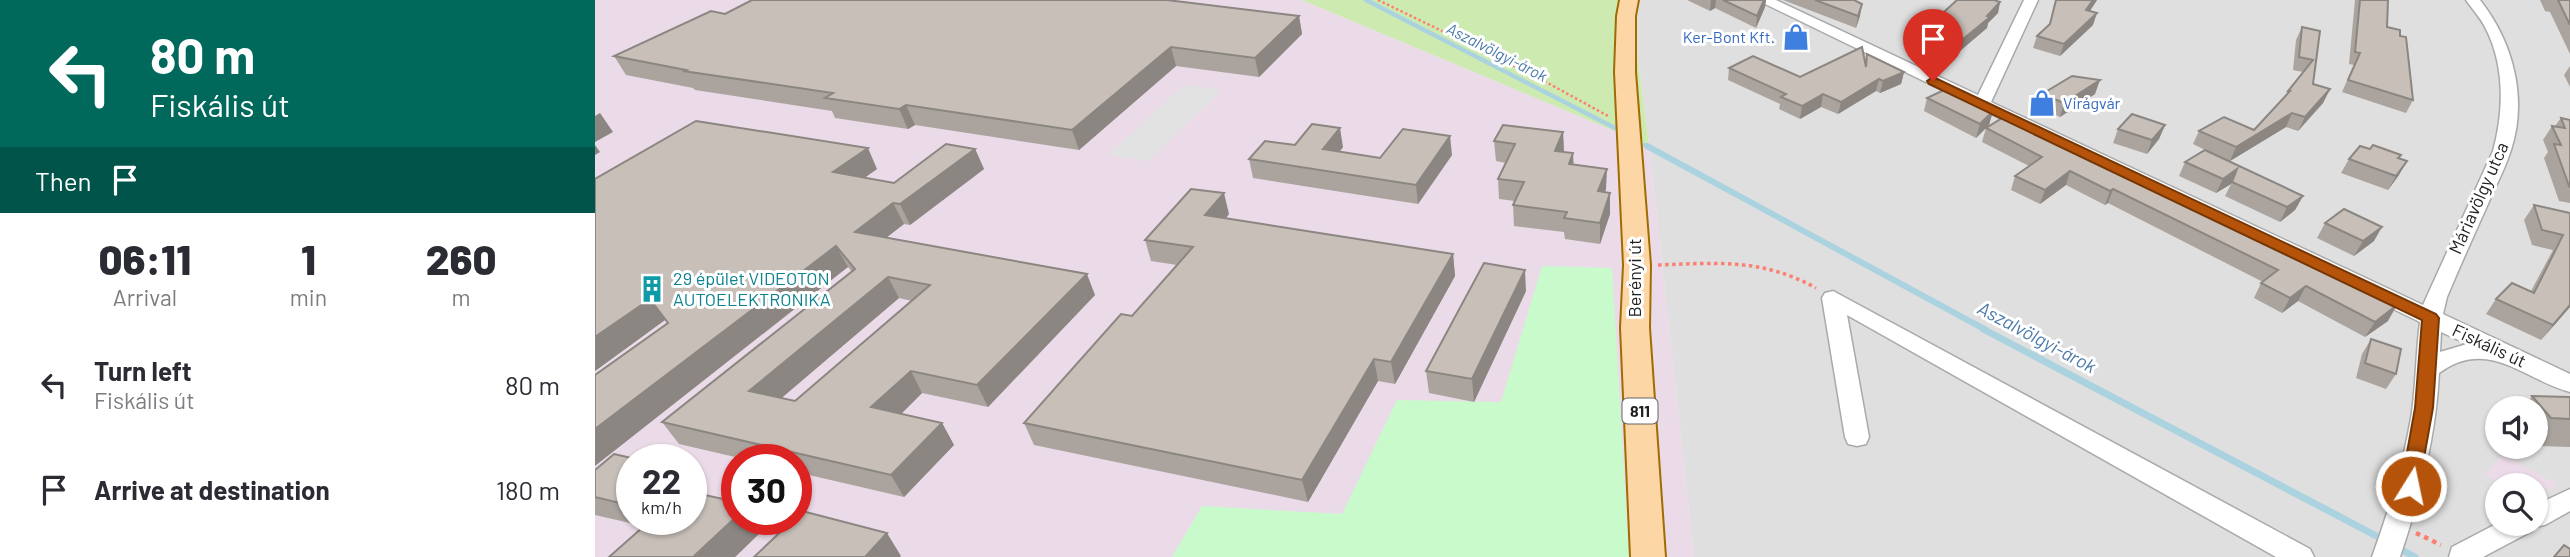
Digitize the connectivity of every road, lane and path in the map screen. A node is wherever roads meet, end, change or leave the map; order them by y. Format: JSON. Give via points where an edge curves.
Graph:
{"nodes":[{"id":1,"x":1378,"y":0,"type":"edge"},
{"id":2,"x":1629,"y":0,"type":"edge"},
{"id":3,"x":1764,"y":0,"type":"edge"},
{"id":4,"x":2031,"y":0,"type":"edge"},
{"id":5,"x":2473,"y":0,"type":"edge"},
{"id":6,"x":1982,"y":104,"type":"junction"},
{"id":7,"x":1628,"y":127,"type":"junction"},
{"id":8,"x":1637,"y":265,"type":"junction"},
{"id":9,"x":1833,"y":298,"type":"junction"},
{"id":10,"x":2430,"y":318,"type":"junction"},
{"id":11,"x":2507,"y":354,"type":"junction"},
{"id":12,"x":2426,"y":371,"type":"junction"},
{"id":13,"x":2570,"y":384,"type":"edge"},
{"id":14,"x":1857,"y":437,"type":"dead end"},
{"id":15,"x":2570,"y":499,"type":"edge"},
{"id":16,"x":2548,"y":511,"type":"edge"},
{"id":17,"x":2398,"y":524,"type":"junction"},
{"id":18,"x":2498,"y":536,"type":"edge"},
{"id":19,"x":2462,"y":555,"type":"joint"},
{"id":20,"x":1648,"y":557,"type":"edge"},
{"id":21,"x":2300,"y":557,"type":"edge"},
{"id":22,"x":2386,"y":557,"type":"edge"}],
"edges":[{"from":1,"to":7,"type":"path"},
{"from":2,"to":7,"type":"main road","name":"Berényi út","number":"811","via":[[1624,45]]},
{"from":3,"to":6,"type":"street","name":"Fiskális út"},
{"from":4,"to":6,"type":"street"},
{"from":5,"to":10,"type":"street","name":"Máriavölgy utca","via":[[2494,30],[2506,65],[2508,131]]},
{"from":6,"to":10,"type":"street","name":"Fiskális út"},
{"from":7,"to":8,"type":"main road","name":"Berényi út","number":"811"},
{"from":8,"to":9,"type":"path","via":[[1769,265]]},
{"from":8,"to":20,"type":"main road","name":"Berényi út","number":"811","via":[[1635,328]]},
{"from":9,"to":14,"type":"street"},
{"from":9,"to":21,"type":"street"},
{"from":10,"to":11,"type":"street","name":"Fiskális út"},
{"from":10,"to":12,"type":"street","name":"Máriavölgy utca"},
{"from":11,"to":12,"type":"street","via":[[2457,352]]},
{"from":11,"to":13,"type":"street","name":"Fiskális út"},
{"from":12,"to":17,"type":"street","name":"Máriavölgy utca","via":[[2411,486]]},
{"from":15,"to":16,"type":"street"},
{"from":17,"to":19,"type":"path"},
{"from":17,"to":22,"type":"street","name":"Máriavölgy utca"},
{"from":18,"to":19,"type":"street"}]}
